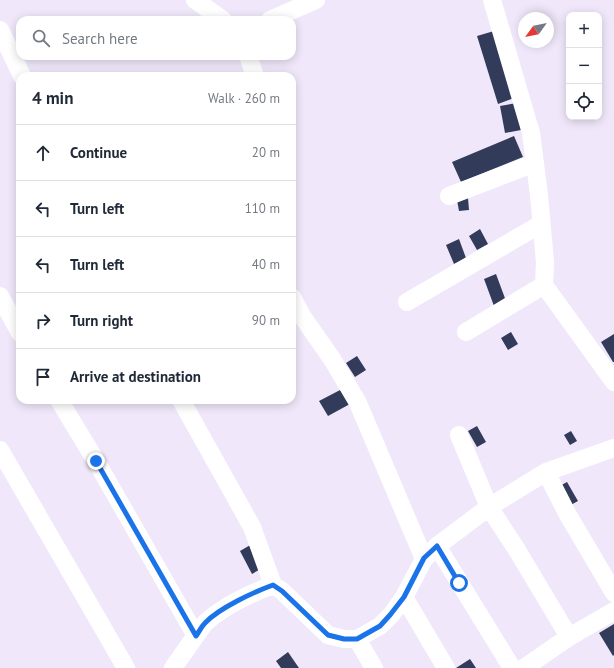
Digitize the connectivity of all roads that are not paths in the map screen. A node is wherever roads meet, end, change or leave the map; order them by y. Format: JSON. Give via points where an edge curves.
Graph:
{"nodes":[{"id":1,"x":195,"y":0,"type":"edge"},
{"id":2,"x":316,"y":0,"type":"edge"},
{"id":3,"x":492,"y":0,"type":"edge"},
{"id":4,"x":217,"y":16,"type":"edge"},
{"id":5,"x":279,"y":16,"type":"edge"},
{"id":6,"x":0,"y":30,"type":"edge"},
{"id":7,"x":249,"y":60,"type":"edge"},
{"id":8,"x":20,"y":72,"type":"edge"},
{"id":9,"x":254,"y":72,"type":"edge"},
{"id":10,"x":534,"y":163,"type":"junction"},
{"id":11,"x":449,"y":196,"type":"dead end"},
{"id":12,"x":541,"y":224,"type":"junction"},
{"id":13,"x":544,"y":285,"type":"junction"},
{"id":14,"x":0,"y":296,"type":"edge"},
{"id":15,"x":407,"y":302,"type":"dead end"},
{"id":16,"x":296,"y":305,"type":"edge"},
{"id":17,"x":16,"y":326,"type":"edge"},
{"id":18,"x":466,"y":332,"type":"dead end"},
{"id":19,"x":614,"y":382,"type":"edge"},
{"id":20,"x":61,"y":404,"type":"edge"},
{"id":21,"x":183,"y":404,"type":"edge"},
{"id":22,"x":459,"y":435,"type":"dead end"},
{"id":23,"x":614,"y":448,"type":"edge"},
{"id":24,"x":0,"y":450,"type":"edge"},
{"id":25,"x":546,"y":472,"type":"junction"},
{"id":26,"x":489,"y":508,"type":"junction"},
{"id":27,"x":437,"y":546,"type":"junction"},
{"id":28,"x":424,"y":558,"type":"junction"},
{"id":29,"x":273,"y":585,"type":"junction"},
{"id":30,"x":614,"y":593,"type":"edge"},
{"id":31,"x":404,"y":597,"type":"junction"},
{"id":32,"x":614,"y":611,"type":"edge"},
{"id":33,"x":196,"y":636,"type":"junction"},
{"id":34,"x":569,"y":637,"type":"junction"},
{"id":35,"x":357,"y":639,"type":"junction"},
{"id":36,"x":126,"y":668,"type":"edge"},
{"id":37,"x":173,"y":668,"type":"edge"},
{"id":38,"x":374,"y":668,"type":"edge"},
{"id":39,"x":446,"y":668,"type":"edge"},
{"id":40,"x":512,"y":668,"type":"edge"},
{"id":41,"x":524,"y":668,"type":"edge"}],
"edges":[{"from":1,"to":4,"type":"street"},
{"from":2,"to":5,"type":"street"},
{"from":3,"to":10,"type":"street","via":[[531,133]]},
{"from":6,"to":8,"type":"street"},
{"from":7,"to":9,"type":"street"},
{"from":10,"to":11,"type":"street"},
{"from":10,"to":12,"type":"street"},
{"from":12,"to":13,"type":"street","via":[[545,262]]},
{"from":12,"to":15,"type":"street"},
{"from":13,"to":18,"type":"street"},
{"from":13,"to":19,"type":"street"},
{"from":14,"to":17,"type":"street"},
{"from":16,"to":28,"type":"street","via":[[358,403]]},
{"from":20,"to":33,"type":"street"},
{"from":21,"to":29,"type":"street","via":[[252,527]]},
{"from":22,"to":26,"type":"street"},
{"from":23,"to":25,"type":"street"},
{"from":24,"to":36,"type":"street"},
{"from":25,"to":26,"type":"street"},
{"from":25,"to":30,"type":"street"},
{"from":26,"to":27,"type":"street"},
{"from":26,"to":34,"type":"street"},
{"from":27,"to":28,"type":"street"},
{"from":27,"to":40,"type":"street"},
{"from":28,"to":31,"type":"street"},
{"from":29,"to":33,"type":"street","via":[[247,596],[210,618]]},
{"from":29,"to":35,"type":"street","via":[[328,635]]},
{"from":31,"to":35,"type":"street","via":[[380,626]]},
{"from":31,"to":39,"type":"street"},
{"from":32,"to":34,"type":"street"},
{"from":33,"to":37,"type":"street"},
{"from":34,"to":41,"type":"street"},
{"from":35,"to":38,"type":"street"}]}
